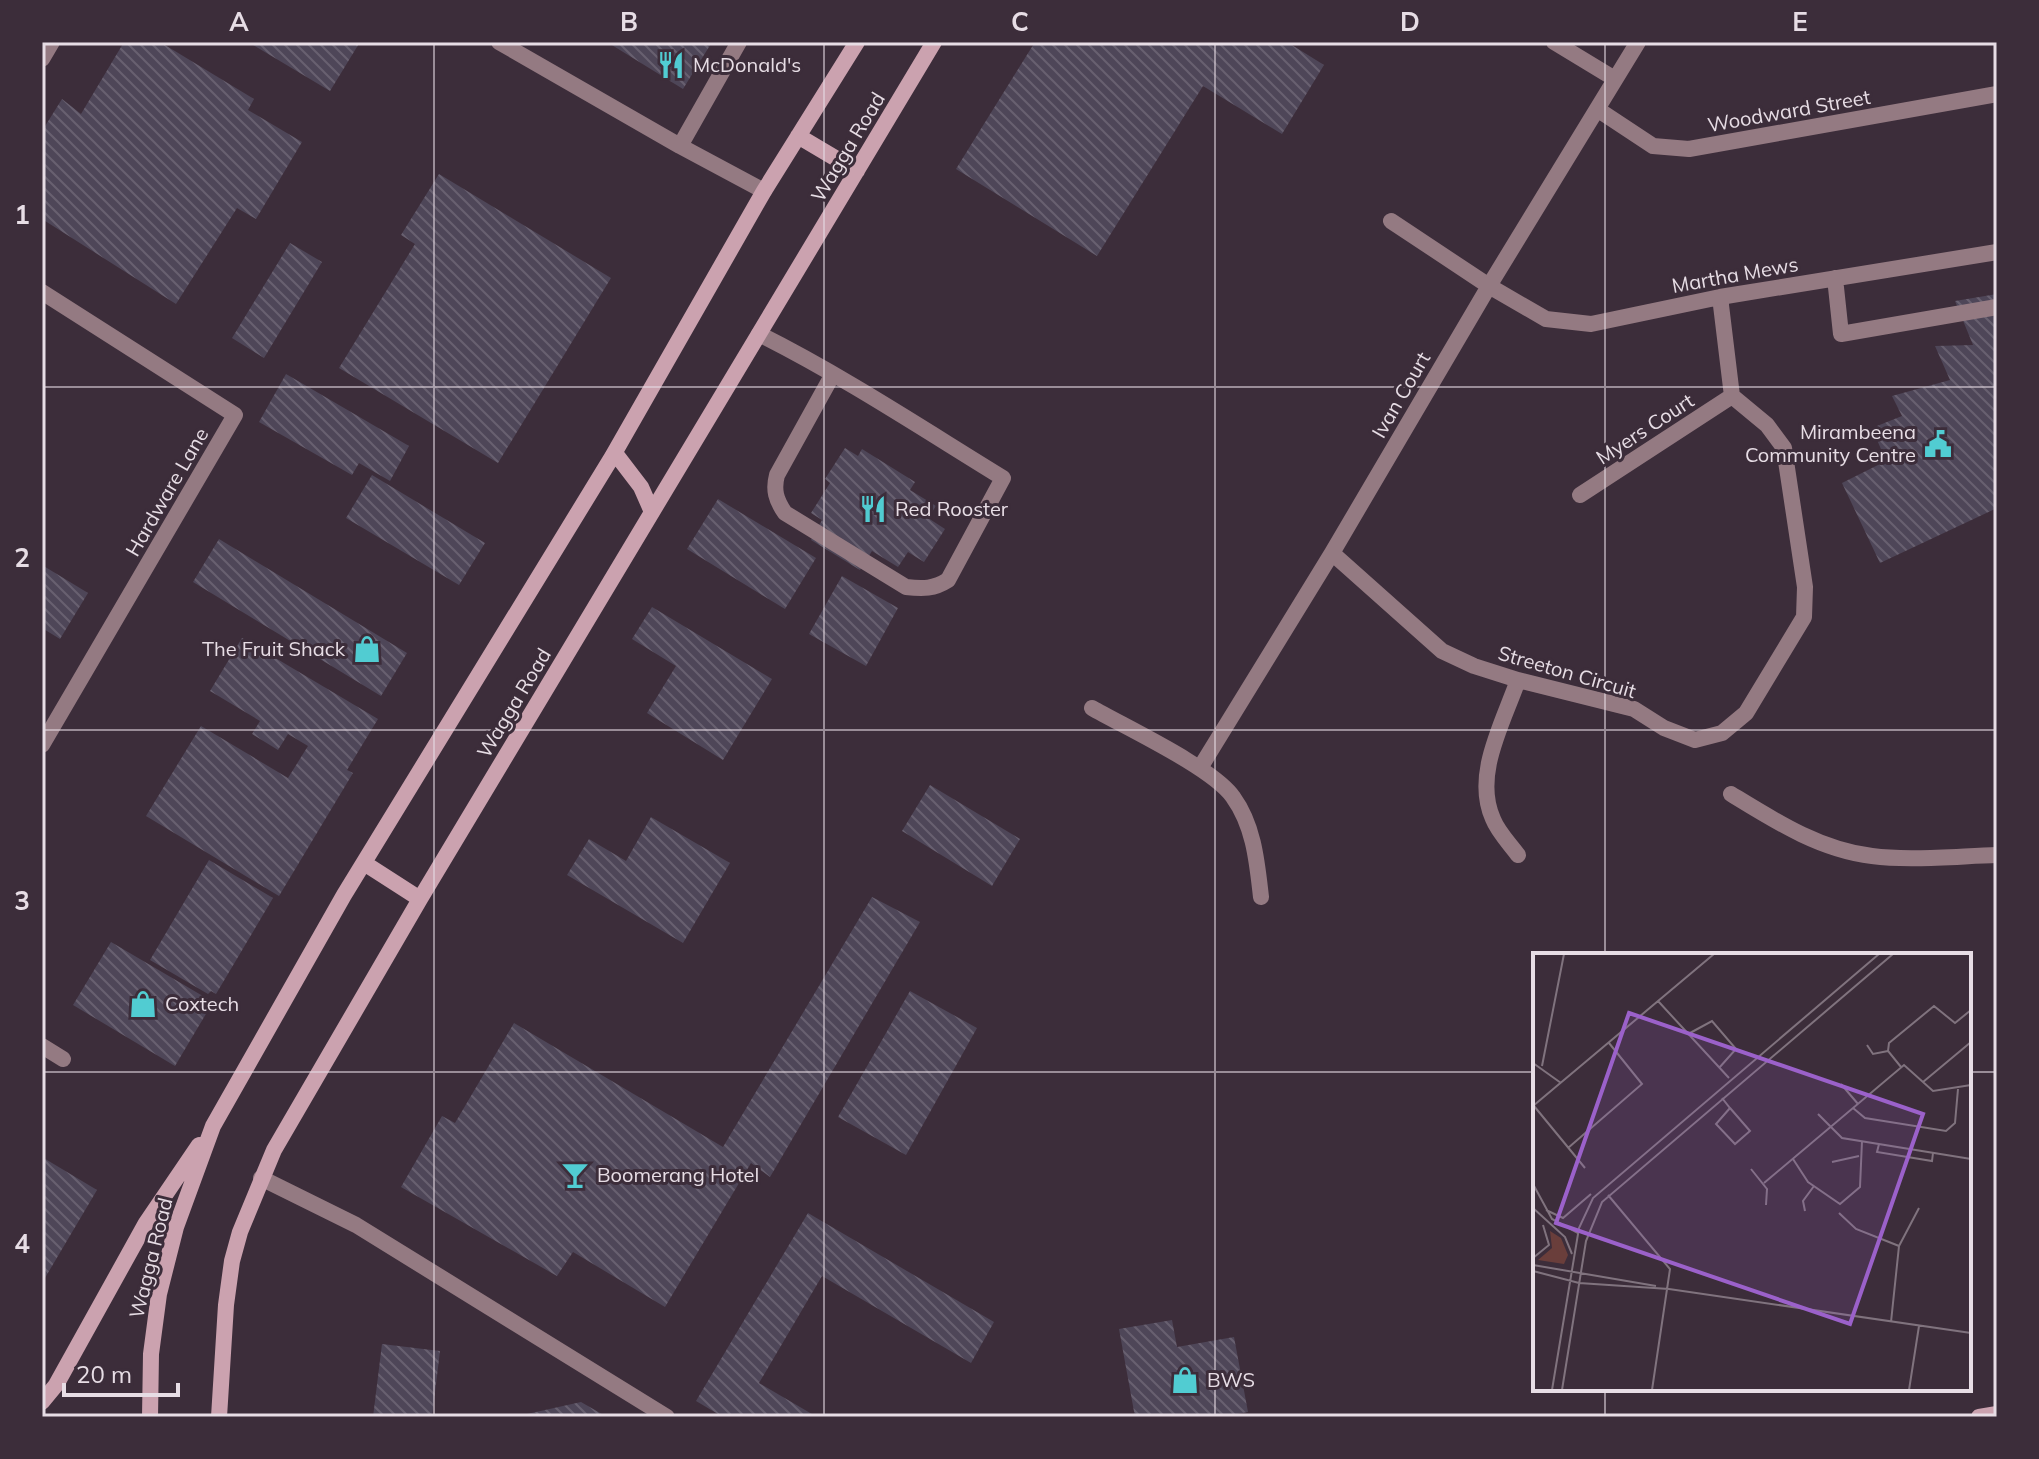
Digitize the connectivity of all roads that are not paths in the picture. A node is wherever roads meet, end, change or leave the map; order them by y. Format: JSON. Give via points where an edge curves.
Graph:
{"nodes":[{"id":1,"x":52,"y":42,"type":"edge"},
{"id":2,"x":499,"y":42,"type":"edge"},
{"id":3,"x":739,"y":42,"type":"edge"},
{"id":4,"x":857,"y":42,"type":"edge"},
{"id":5,"x":934,"y":42,"type":"edge"},
{"id":6,"x":1554,"y":42,"type":"edge"},
{"id":7,"x":1638,"y":42,"type":"edge"},
{"id":8,"x":42,"y":59,"type":"edge"},
{"id":9,"x":1615,"y":79,"type":"junction"},
{"id":10,"x":1997,"y":94,"type":"edge"},
{"id":11,"x":1597,"y":109,"type":"junction"},
{"id":12,"x":798,"y":136,"type":"junction"},
{"id":13,"x":680,"y":146,"type":"junction"},
{"id":14,"x":857,"y":171,"type":"junction"},
{"id":15,"x":764,"y":191,"type":"junction"},
{"id":16,"x":1391,"y":221,"type":"dead end"},
{"id":17,"x":1997,"y":252,"type":"edge"},
{"id":18,"x":1835,"y":278,"type":"junction"},
{"id":19,"x":1489,"y":286,"type":"junction"},
{"id":20,"x":42,"y":292,"type":"edge"},
{"id":21,"x":1720,"y":297,"type":"junction"},
{"id":22,"x":1997,"y":307,"type":"edge"},
{"id":23,"x":759,"y":334,"type":"junction"},
{"id":24,"x":833,"y":374,"type":"junction"},
{"id":25,"x":1732,"y":396,"type":"junction"},
{"id":26,"x":615,"y":453,"type":"junction"},
{"id":27,"x":1580,"y":495,"type":"dead end"},
{"id":28,"x":652,"y":512,"type":"junction"},
{"id":29,"x":1332,"y":553,"type":"junction"},
{"id":30,"x":1518,"y":680,"type":"junction"},
{"id":31,"x":1092,"y":708,"type":"dead end"},
{"id":32,"x":42,"y":745,"type":"edge"},
{"id":33,"x":1200,"y":768,"type":"junction"},
{"id":34,"x":1731,"y":794,"type":"dead end"},
{"id":35,"x":1518,"y":855,"type":"dead end"},
{"id":36,"x":1997,"y":855,"type":"edge"},
{"id":37,"x":364,"y":863,"type":"junction"},
{"id":38,"x":1261,"y":897,"type":"dead end"},
{"id":39,"x":420,"y":899,"type":"junction"},
{"id":40,"x":42,"y":1046,"type":"edge"},
{"id":41,"x":63,"y":1059,"type":"dead end"},
{"id":42,"x":213,"y":1126,"type":"junction"},
{"id":43,"x":261,"y":1178,"type":"junction"},
{"id":44,"x":42,"y":1402,"type":"edge"},
{"id":45,"x":1997,"y":1414,"type":"edge"},
{"id":46,"x":150,"y":1417,"type":"edge"},
{"id":47,"x":219,"y":1417,"type":"edge"},
{"id":48,"x":667,"y":1417,"type":"edge"},
{"id":49,"x":1979,"y":1417,"type":"edge"}],
"edges":[{"from":1,"to":8,"type":"street"},
{"from":2,"to":13,"type":"street"},
{"from":3,"to":13,"type":"street"},
{"from":4,"to":12,"type":"main road","name":"Wagga Road"},
{"from":5,"to":14,"type":"main road","name":"Wagga Road"},
{"from":6,"to":9,"type":"street"},
{"from":7,"to":9,"type":"street","name":"Ivan Court"},
{"from":9,"to":11,"type":"street","name":"Ivan Court"},
{"from":10,"to":11,"type":"street","name":"Woodward Street","via":[[1689,149],[1653,146]]},
{"from":11,"to":19,"type":"street","name":"Ivan Court"},
{"from":12,"to":14,"type":"main road"},
{"from":12,"to":15,"type":"main road","name":"Wagga Road"},
{"from":13,"to":15,"type":"street"},
{"from":14,"to":23,"type":"main road","name":"Wagga Road"},
{"from":15,"to":26,"type":"main road","name":"Wagga Road"},
{"from":16,"to":19,"type":"street","name":"Martha Mews"},
{"from":17,"to":18,"type":"street","name":"Martha Mews"},
{"from":18,"to":21,"type":"street","name":"Martha Mews"},
{"from":18,"to":22,"type":"street","via":[[1841,334]]},
{"from":19,"to":21,"type":"street","name":"Martha Mews","via":[[1546,319],[1591,324]]},
{"from":19,"to":29,"type":"street","name":"Ivan Court"},
{"from":20,"to":32,"type":"street","name":"Hardware Lane","via":[[235,415]]},
{"from":21,"to":25,"type":"street"},
{"from":23,"to":24,"type":"street"},
{"from":23,"to":28,"type":"main road","name":"Wagga Road"},
{"from":24,"to":24,"type":"street","via":[[777,475],[775,495],[785,513],[906,587],[927,589],[948,580],[1003,478]]},
{"from":25,"to":27,"type":"street","name":"Myers Court"},
{"from":25,"to":30,"type":"street","name":"Streeton Circuit","via":[[1767,425],[1784,448],[1805,587],[1804,617],[1746,713],[1722,733],[1695,740],[1634,709]]},
{"from":26,"to":28,"type":"main road"},
{"from":26,"to":37,"type":"main road","name":"Wagga Road"},
{"from":28,"to":39,"type":"main road","name":"Wagga Road"},
{"from":29,"to":30,"type":"street","name":"Streeton Circuit","via":[[1442,651]]},
{"from":29,"to":33,"type":"street","name":"Ivan Court"},
{"from":30,"to":35,"type":"street","via":[[1486,776],[1485,797],[1494,822]]},
{"from":31,"to":33,"type":"street"},
{"from":33,"to":38,"type":"street","via":[[1233,795],[1255,843]]},
{"from":34,"to":36,"type":"street","via":[[1822,844],[1871,856]]},
{"from":37,"to":39,"type":"main road"},
{"from":37,"to":42,"type":"main road","name":"Wagga Road"},
{"from":39,"to":43,"type":"main road","name":"Wagga Road"},
{"from":40,"to":41,"type":"street"},
{"from":42,"to":44,"type":"main road","via":[[160,1200]]},
{"from":42,"to":46,"type":"main road","name":"Wagga Road","via":[[176,1227],[159,1294]]},
{"from":43,"to":47,"type":"main road","name":"Wagga Road","via":[[232,1261]]},
{"from":43,"to":48,"type":"street","via":[[356,1225]]},
{"from":45,"to":49,"type":"main road"}]}
